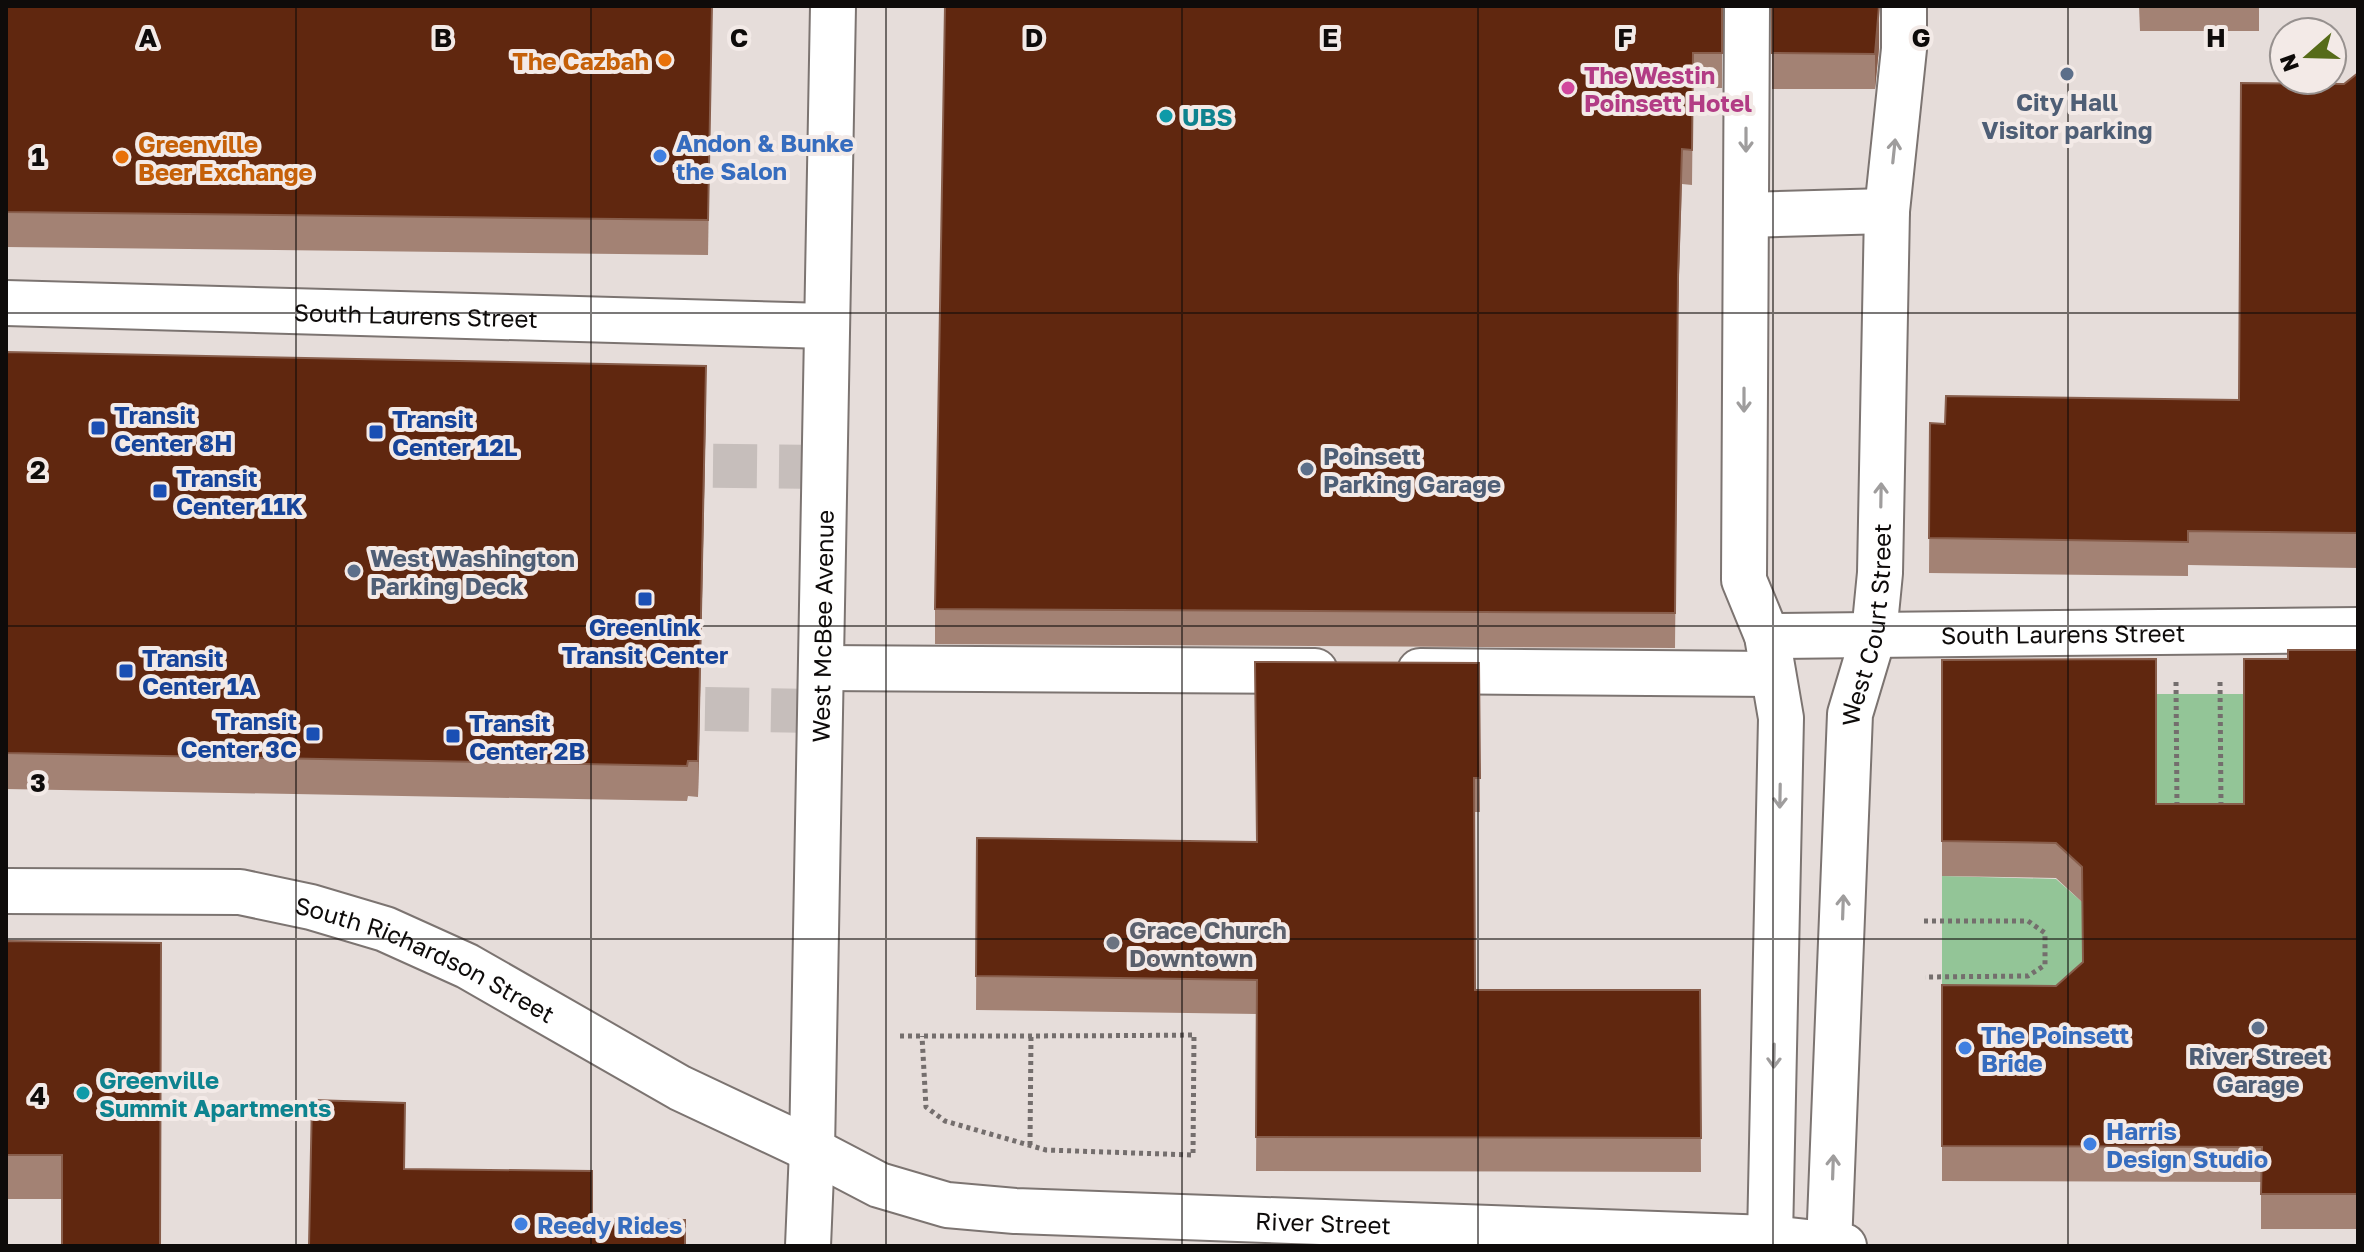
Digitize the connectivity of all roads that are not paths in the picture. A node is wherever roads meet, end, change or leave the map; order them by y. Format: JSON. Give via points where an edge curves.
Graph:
{"nodes":[{"id":1,"x":833,"y":6,"type":"edge"},
{"id":2,"x":1747,"y":6,"type":"edge"},
{"id":3,"x":1904,"y":6,"type":"edge"},
{"id":4,"x":1887,"y":211,"type":"junction"},
{"id":5,"x":1746,"y":215,"type":"junction"},
{"id":6,"x":6,"y":303,"type":"edge"},
{"id":7,"x":827,"y":326,"type":"junction"},
{"id":8,"x":2358,"y":630,"type":"edge"},
{"id":9,"x":1874,"y":634,"type":"junction"},
{"id":10,"x":1770,"y":655,"type":"junction"},
{"id":11,"x":821,"y":668,"type":"junction"},
{"id":12,"x":6,"y":891,"type":"edge"},
{"id":13,"x":812,"y":1150,"type":"junction"},
{"id":14,"x":1320,"y":1234,"type":"edge"},
{"id":15,"x":1427,"y":1236,"type":"edge"},
{"id":16,"x":1770,"y":1238,"type":"junction"},
{"id":17,"x":1834,"y":1245,"type":"edge"},
{"id":18,"x":808,"y":1246,"type":"edge"}],
"edges":[{"from":1,"to":7,"type":"street","name":"West McBee Avenue"},
{"from":2,"to":5,"type":"street","one_way":true},
{"from":4,"to":3,"type":"street","name":"West Court Street","one_way":true},
{"from":4,"to":5,"type":"street"},
{"from":9,"to":4,"type":"street","name":"West Court Street","one_way":true,"via":[[1880,573]]},
{"from":5,"to":10,"type":"street","one_way":true,"via":[[1744,580]]},
{"from":6,"to":7,"type":"street","name":"South Laurens Street"},
{"from":7,"to":11,"type":"street","name":"West McBee Avenue"},
{"from":8,"to":9,"type":"street","name":"South Laurens Street"},
{"from":9,"to":10,"type":"street","name":"South Laurens Street"},
{"from":17,"to":9,"type":"street","name":"West Court Street","one_way":true,"via":[[1850,714]]},
{"from":10,"to":11,"type":"street","name":"South Laurens Street","via":[[1370,671]]},
{"from":10,"to":16,"type":"street","one_way":true,"via":[[1781,718]]},
{"from":11,"to":13,"type":"street","name":"West McBee Avenue"},
{"from":12,"to":13,"type":"street","name":"South Richardson Street","via":[[240,892],[385,929],[479,973],[680,1088]]},
{"from":13,"to":14,"type":"street","name":"River Street","via":[[879,1185],[947,1205]]},
{"from":13,"to":18,"type":"street","name":"West McBee Avenue"},
{"from":14,"to":15,"type":"street","name":"River Street"},
{"from":15,"to":16,"type":"street","name":"River Street"},
{"from":16,"to":17,"type":"street","name":"River Street"}]}
